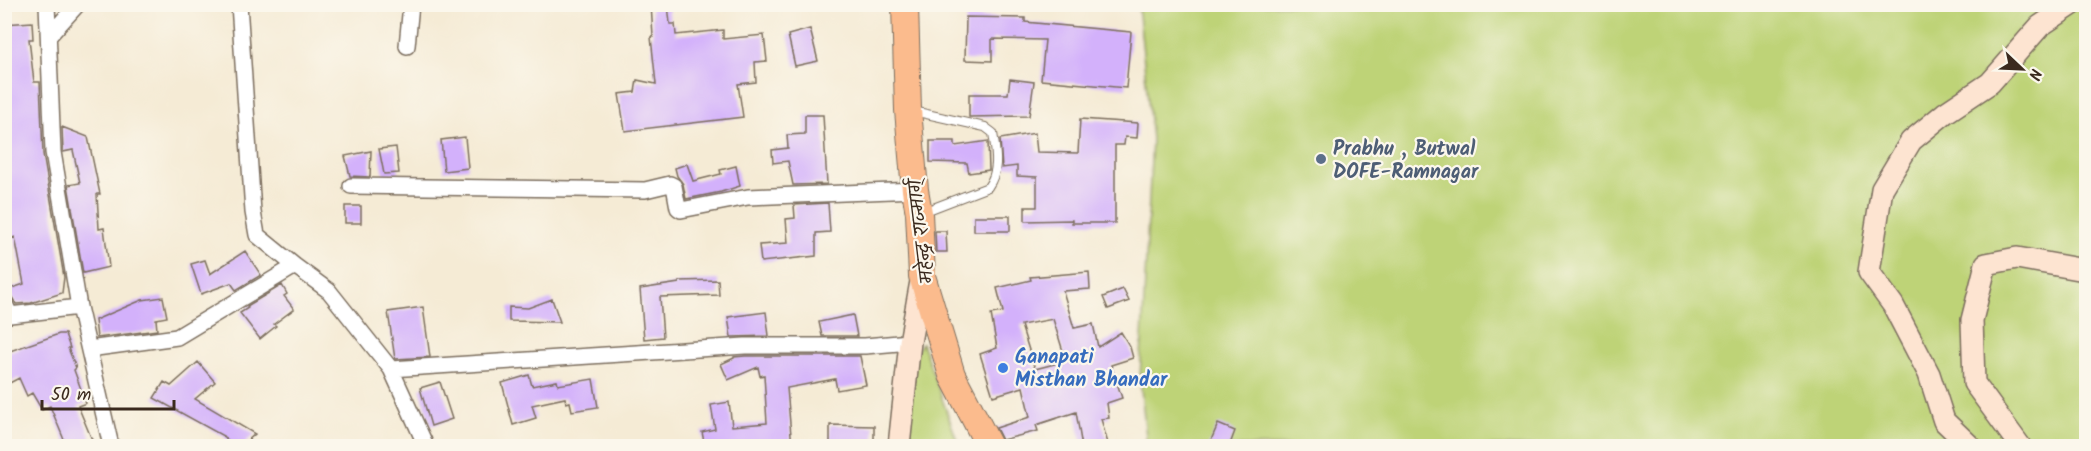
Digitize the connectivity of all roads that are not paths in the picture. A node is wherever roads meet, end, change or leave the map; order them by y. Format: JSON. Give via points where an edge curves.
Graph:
{"nodes":[{"id":1,"x":47,"y":4,"type":"edge"},
{"id":2,"x":78,"y":4,"type":"edge"},
{"id":3,"x":239,"y":4,"type":"edge"},
{"id":4,"x":411,"y":4,"type":"edge"},
{"id":5,"x":905,"y":4,"type":"edge"},
{"id":6,"x":2073,"y":4,"type":"edge"},
{"id":7,"x":49,"y":36,"type":"junction"},
{"id":8,"x":407,"y":46,"type":"dead end"},
{"id":9,"x":908,"y":110,"type":"junction"},
{"id":10,"x":351,"y":186,"type":"dead end"},
{"id":11,"x":917,"y":202,"type":"junction"},
{"id":12,"x":295,"y":266,"type":"junction"},
{"id":13,"x":2086,"y":269,"type":"edge"},
{"id":14,"x":922,"y":276,"type":"junction"},
{"id":15,"x":4,"y":303,"type":"edge"},
{"id":16,"x":79,"y":307,"type":"junction"},
{"id":17,"x":910,"y":342,"type":"junction"},
{"id":18,"x":88,"y":349,"type":"junction"},
{"id":19,"x":391,"y":369,"type":"junction"},
{"id":20,"x":111,"y":447,"type":"edge"},
{"id":21,"x":426,"y":447,"type":"edge"},
{"id":22,"x":899,"y":447,"type":"edge"},
{"id":23,"x":990,"y":447,"type":"edge"},
{"id":24,"x":1970,"y":447,"type":"edge"},
{"id":25,"x":2020,"y":447,"type":"edge"}],
"edges":[{"from":1,"to":7,"type":"street"},
{"from":2,"to":7,"type":"street"},
{"from":3,"to":12,"type":"street","via":[[257,235]]},
{"from":4,"to":8,"type":"street"},
{"from":5,"to":9,"type":"highway","name":"महेन्द्र राज्मार्ग्"},
{"from":6,"to":24,"type":"street","via":[[2040,26],[1990,82],[1911,141],[1882,189],[1869,272],[1893,306],[1929,374],[1944,421]]},
{"from":7,"to":16,"type":"street","via":[[53,152]]},
{"from":9,"to":11,"type":"highway","name":"महेन्द्र राज्मार्ग्"},
{"from":9,"to":11,"type":"lane","via":[[985,127],[993,133],[997,167],[988,187]]},
{"from":10,"to":11,"type":"street","via":[[645,190],[670,184],[681,210],[748,197]]},
{"from":11,"to":14,"type":"highway","name":"महेन्द्र राज्मार्ग्"},
{"from":12,"to":18,"type":"street","via":[[177,338]]},
{"from":12,"to":19,"type":"street","via":[[329,291]]},
{"from":13,"to":25,"type":"street","via":[[2018,258],[1986,264],[1972,320],[1974,383]]},
{"from":14,"to":17,"type":"street"},
{"from":14,"to":23,"type":"highway","name":"महेन्द्र राज्मार्ग्","via":[[952,375]]},
{"from":15,"to":16,"type":"street","via":[[10,315]]},
{"from":16,"to":18,"type":"street"},
{"from":17,"to":19,"type":"street","via":[[746,346]]},
{"from":17,"to":22,"type":"street"},
{"from":18,"to":20,"type":"street"},
{"from":19,"to":21,"type":"street"}]}
